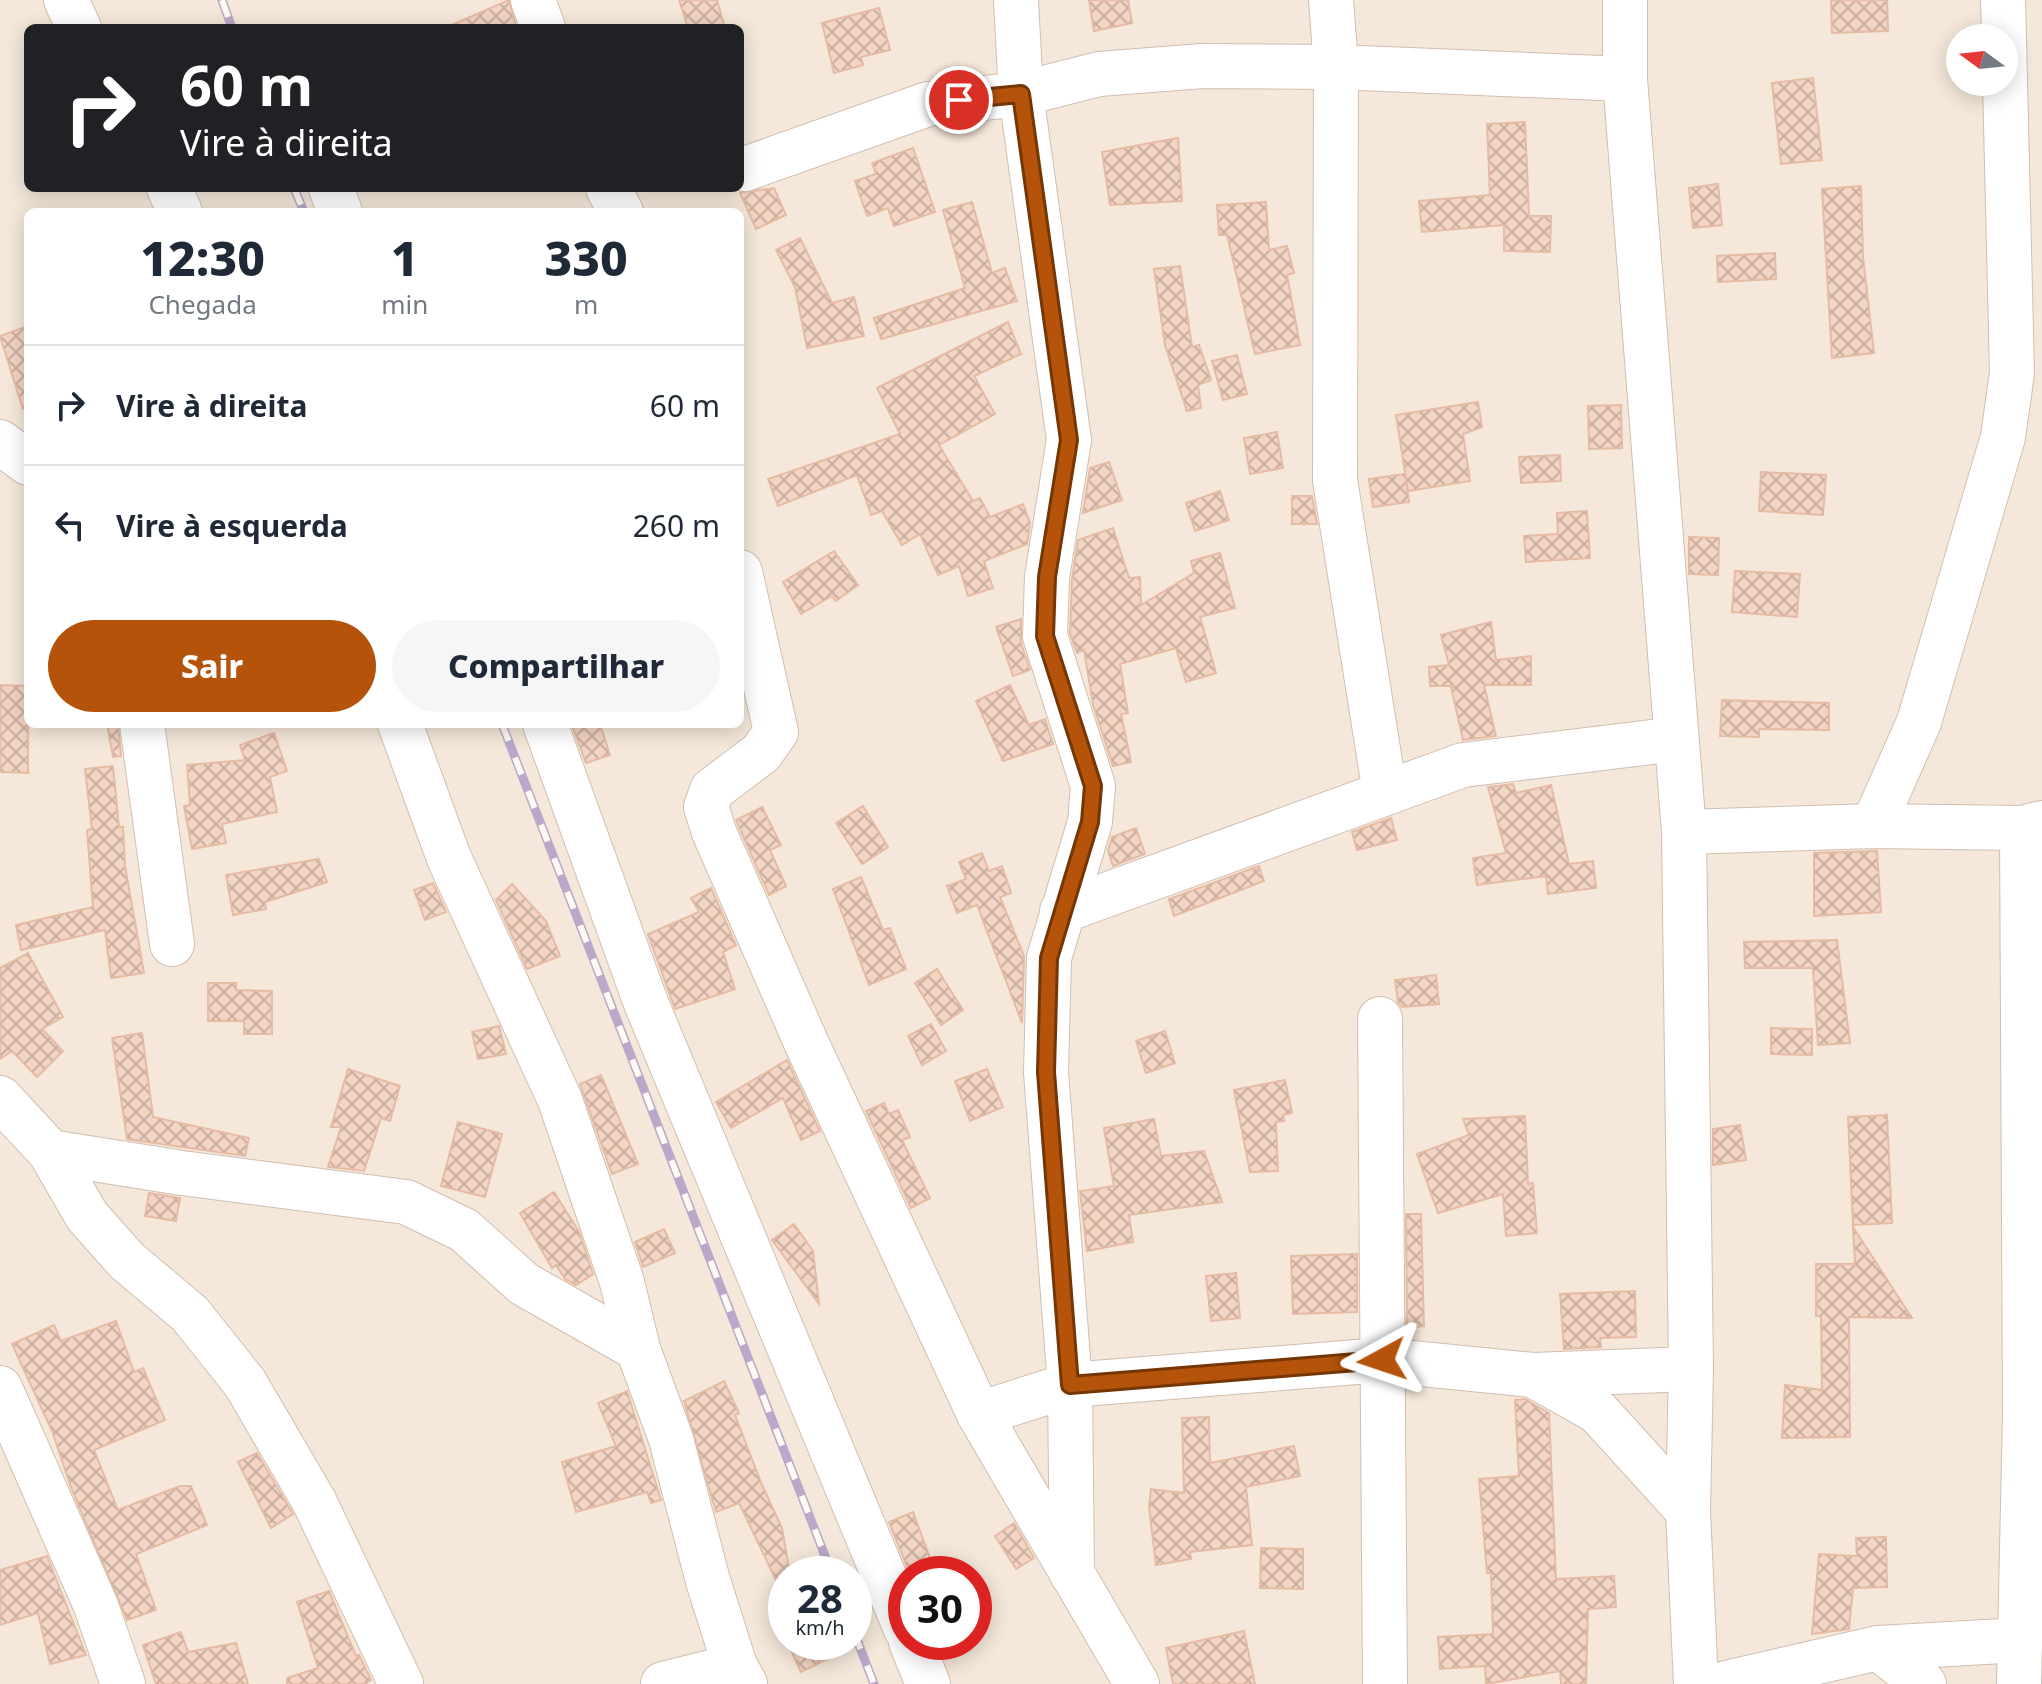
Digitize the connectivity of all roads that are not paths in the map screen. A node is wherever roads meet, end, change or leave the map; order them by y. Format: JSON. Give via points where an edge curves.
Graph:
{"nodes":[{"id":1,"x":66,"y":0,"type":"edge"},
{"id":2,"x":533,"y":0,"type":"edge"},
{"id":3,"x":1016,"y":0,"type":"edge"},
{"id":4,"x":1331,"y":0,"type":"edge"},
{"id":5,"x":1625,"y":0,"type":"edge"},
{"id":6,"x":2003,"y":0,"type":"edge"},
{"id":7,"x":77,"y":24,"type":"edge"},
{"id":8,"x":542,"y":24,"type":"edge"},
{"id":9,"x":2004,"y":24,"type":"edge"},
{"id":10,"x":1336,"y":67,"type":"junction"},
{"id":11,"x":1625,"y":79,"type":"junction"},
{"id":12,"x":1021,"y":94,"type":"junction"},
{"id":13,"x":2005,"y":96,"type":"edge"},
{"id":14,"x":745,"y":169,"type":"dead end"},
{"id":15,"x":0,"y":442,"type":"edge"},
{"id":16,"x":24,"y":460,"type":"edge"},
{"id":17,"x":744,"y":590,"type":"edge"},
{"id":18,"x":143,"y":728,"type":"edge"},
{"id":19,"x":401,"y":728,"type":"edge"},
{"id":20,"x":546,"y":728,"type":"edge"},
{"id":21,"x":1676,"y":739,"type":"junction"},
{"id":22,"x":1385,"y":793,"type":"junction"},
{"id":23,"x":2032,"y":825,"type":"edge"},
{"id":24,"x":1873,"y":826,"type":"junction"},
{"id":25,"x":1684,"y":832,"type":"junction"},
{"id":26,"x":1062,"y":911,"type":"junction"},
{"id":27,"x":172,"y":944,"type":"dead end"},
{"id":28,"x":1380,"y":1019,"type":"dead end"},
{"id":29,"x":0,"y":1098,"type":"edge"},
{"id":30,"x":50,"y":1152,"type":"junction"},
{"id":31,"x":638,"y":1349,"type":"junction"},
{"id":32,"x":1382,"y":1360,"type":"junction"},
{"id":33,"x":1691,"y":1369,"type":"junction"},
{"id":34,"x":1533,"y":1375,"type":"junction"},
{"id":35,"x":1070,"y":1385,"type":"junction"},
{"id":36,"x":0,"y":1388,"type":"edge"},
{"id":37,"x":979,"y":1414,"type":"junction"},
{"id":38,"x":1688,"y":1511,"type":"junction"},
{"id":39,"x":1072,"y":1574,"type":"junction"},
{"id":40,"x":888,"y":1586,"type":"edge"},
{"id":41,"x":2021,"y":1640,"type":"junction"},
{"id":42,"x":1878,"y":1648,"type":"junction"},
{"id":43,"x":918,"y":1660,"type":"edge"},
{"id":44,"x":740,"y":1675,"type":"edge"},
{"id":45,"x":123,"y":1684,"type":"edge"},
{"id":46,"x":401,"y":1684,"type":"edge"},
{"id":47,"x":663,"y":1684,"type":"edge"},
{"id":48,"x":928,"y":1684,"type":"edge"},
{"id":49,"x":1137,"y":1684,"type":"edge"},
{"id":50,"x":1385,"y":1684,"type":"edge"},
{"id":51,"x":1696,"y":1684,"type":"edge"},
{"id":52,"x":1722,"y":1684,"type":"edge"},
{"id":53,"x":1924,"y":1684,"type":"edge"},
{"id":54,"x":2019,"y":1684,"type":"edge"}],
"edges":[{"from":1,"to":7,"type":"street"},
{"from":2,"to":8,"type":"street"},
{"from":3,"to":12,"type":"street"},
{"from":4,"to":10,"type":"street"},
{"from":5,"to":11,"type":"street"},
{"from":6,"to":9,"type":"street"},
{"from":10,"to":11,"type":"street"},
{"from":10,"to":12,"type":"street","via":[[1203,66],[1099,74]]},
{"from":10,"to":22,"type":"street","via":[[1335,480]]},
{"from":11,"to":21,"type":"street"},
{"from":12,"to":14,"type":"street","via":[[928,104]]},
{"from":12,"to":26,"type":"street","via":[[1069,440],[1047,577],[1045,636],[1093,786],[1090,822]]},
{"from":13,"to":24,"type":"street","via":[[2012,373],[2003,437],[1919,722]]},
{"from":15,"to":16,"type":"street"},
{"from":17,"to":37,"type":"street","via":[[776,732],[761,753],[712,790],[706,807],[805,1040]]},
{"from":18,"to":27,"type":"street"},
{"from":19,"to":31,"type":"street","via":[[449,858],[560,1100],[622,1282]]},
{"from":20,"to":40,"type":"street","via":[[646,1003]]},
{"from":21,"to":22,"type":"street","via":[[1463,765]]},
{"from":21,"to":25,"type":"street"},
{"from":22,"to":26,"type":"street"},
{"from":23,"to":24,"type":"street"},
{"from":23,"to":41,"type":"street"},
{"from":24,"to":25,"type":"street"},
{"from":25,"to":33,"type":"street"},
{"from":26,"to":35,"type":"street","via":[[1049,958],[1046,1072]]},
{"from":28,"to":32,"type":"street"},
{"from":29,"to":30,"type":"street"},
{"from":30,"to":31,"type":"street","via":[[406,1202],[464,1230],[524,1284]]},
{"from":30,"to":46,"type":"street","via":[[87,1216],[127,1261],[190,1314],[245,1383],[314,1501]]},
{"from":31,"to":44,"type":"street","via":[[671,1439],[708,1581]]},
{"from":32,"to":34,"type":"street"},
{"from":32,"to":35,"type":"street"},
{"from":32,"to":50,"type":"street"},
{"from":33,"to":34,"type":"street"},
{"from":33,"to":38,"type":"street"},
{"from":34,"to":38,"type":"street","via":[[1598,1412]]},
{"from":35,"to":37,"type":"street"},
{"from":35,"to":39,"type":"street"},
{"from":36,"to":45,"type":"street","via":[[96,1606]]},
{"from":37,"to":39,"type":"street"},
{"from":38,"to":51,"type":"street"},
{"from":39,"to":49,"type":"street"},
{"from":41,"to":42,"type":"street"},
{"from":41,"to":54,"type":"street"},
{"from":42,"to":52,"type":"street"},
{"from":42,"to":53,"type":"street"},
{"from":43,"to":48,"type":"street"},
{"from":44,"to":47,"type":"street"}]}
